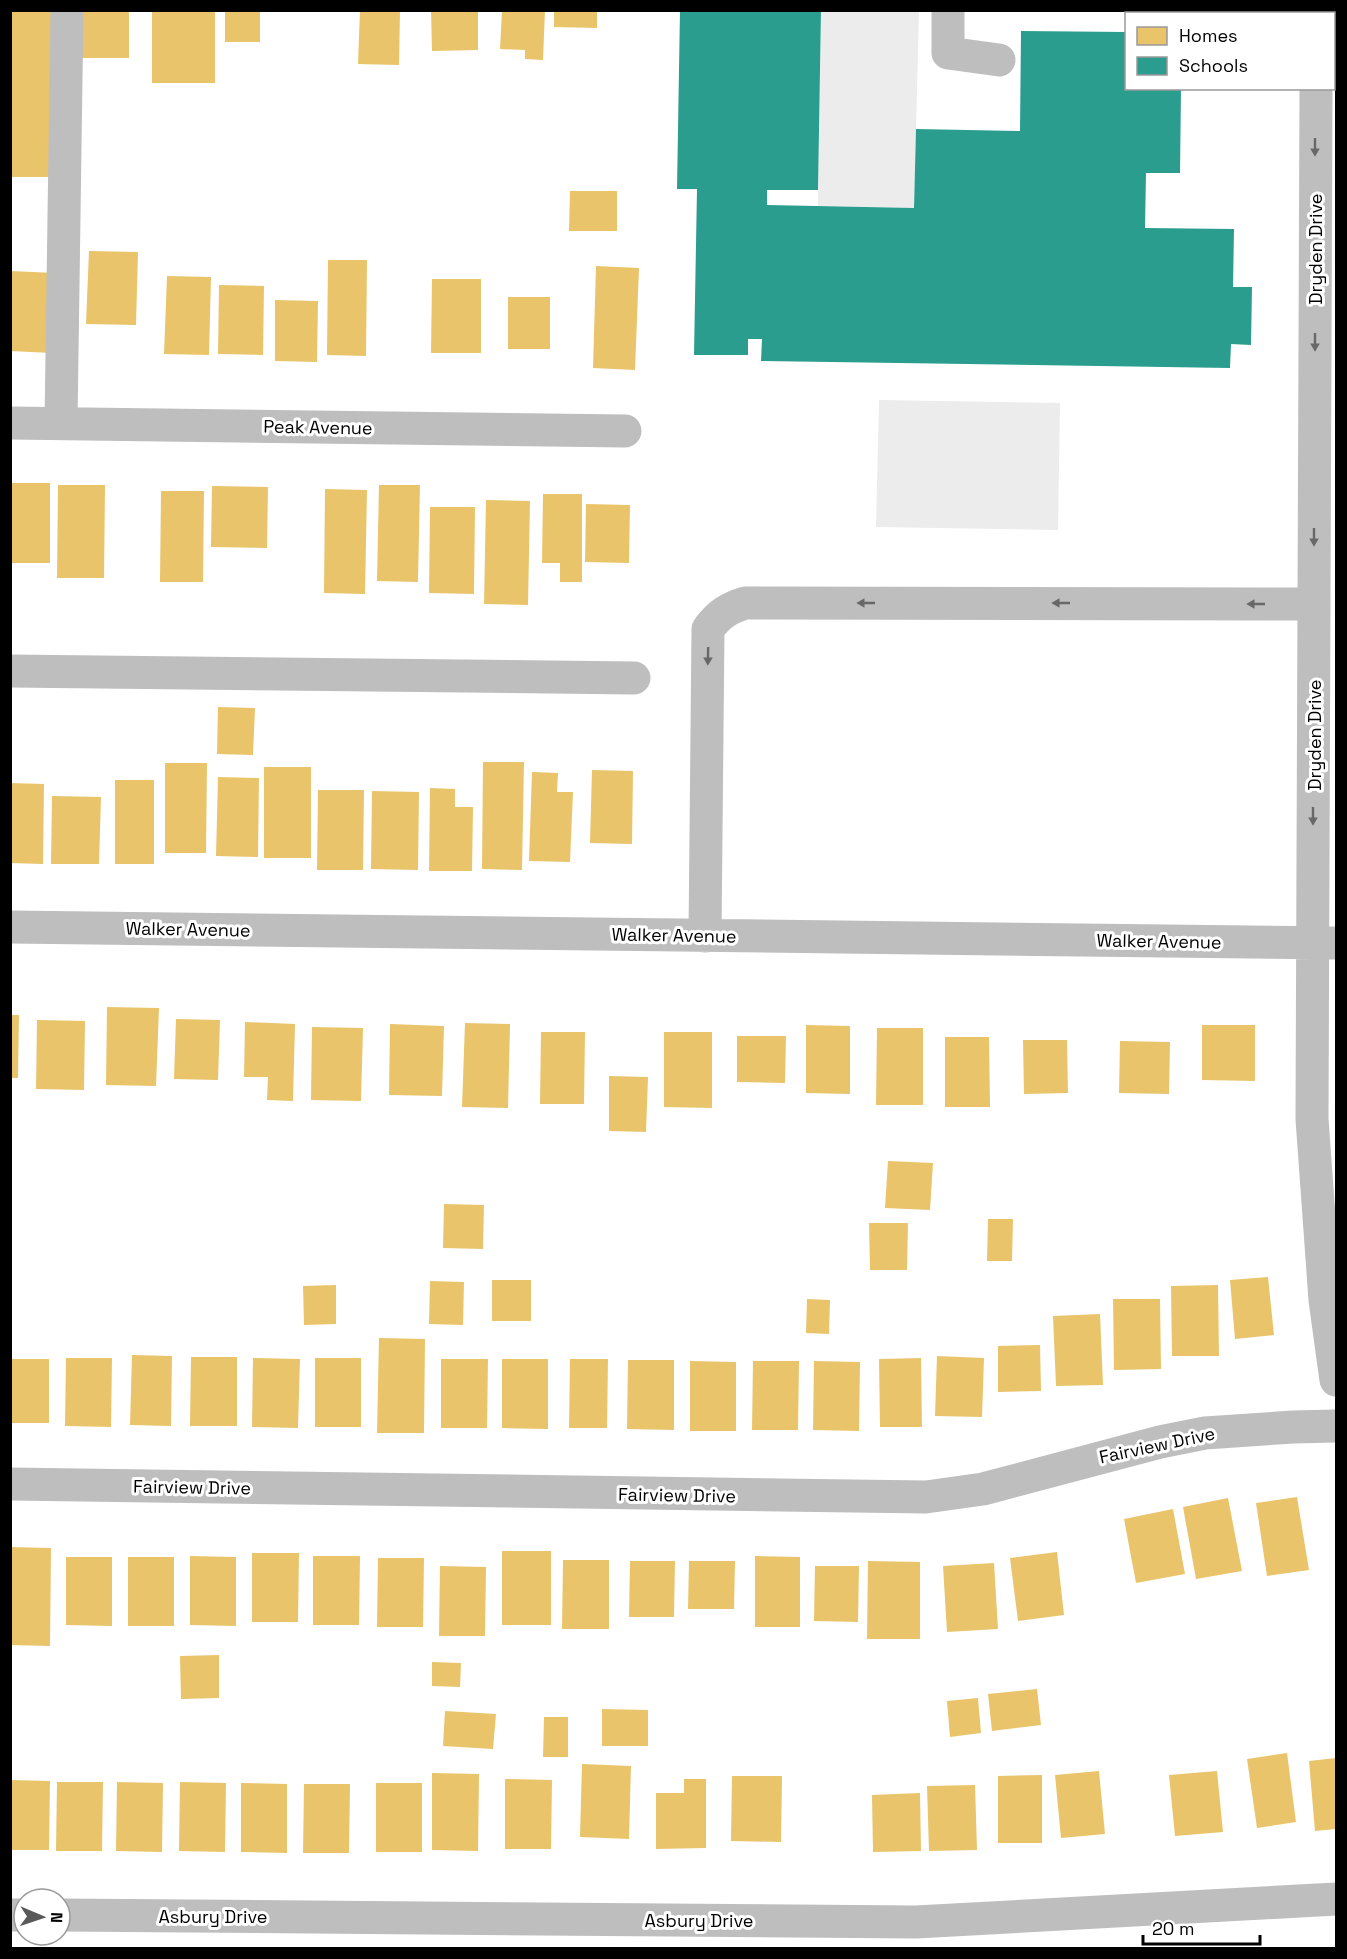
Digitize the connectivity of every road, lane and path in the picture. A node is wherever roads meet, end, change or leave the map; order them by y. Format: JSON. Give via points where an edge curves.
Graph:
{"nodes":[{"id":1,"x":67,"y":10,"type":"edge"},
{"id":2,"x":948,"y":10,"type":"edge"},
{"id":3,"x":999,"y":60,"type":"dead end"},
{"id":4,"x":1316,"y":90,"type":"edge"},
{"id":5,"x":1326,"y":412,"type":"edge"},
{"id":6,"x":10,"y":423,"type":"edge"},
{"id":7,"x":61,"y":423,"type":"junction"},
{"id":8,"x":625,"y":432,"type":"dead end"},
{"id":9,"x":1314,"y":604,"type":"junction"},
{"id":10,"x":10,"y":671,"type":"edge"},
{"id":11,"x":634,"y":678,"type":"dead end"},
{"id":12,"x":10,"y":927,"type":"edge"},
{"id":13,"x":705,"y":936,"type":"junction"},
{"id":14,"x":1325,"y":943,"type":"edge"},
{"id":15,"x":1336,"y":1380,"type":"edge"},
{"id":16,"x":1336,"y":1426,"type":"edge"},
{"id":17,"x":10,"y":1484,"type":"edge"},
{"id":18,"x":1336,"y":1899,"type":"edge"},
{"id":19,"x":72,"y":1915,"type":"edge"}],
"edges":[{"from":1,"to":7,"type":"street"},
{"from":2,"to":3,"type":"street","via":[[948,53]]},
{"from":4,"to":5,"type":"street","name":"Dryden Drive","one_way":true},
{"from":5,"to":9,"type":"street","name":"Dryden Drive","one_way":true},
{"from":6,"to":7,"type":"street","name":"Peak Avenue"},
{"from":7,"to":8,"type":"street","name":"Peak Avenue"},
{"from":9,"to":13,"type":"street","one_way":true,"via":[[746,603],[729,608],[708,629]]},
{"from":9,"to":14,"type":"street","name":"Dryden Drive","one_way":true},
{"from":10,"to":11,"type":"street"},
{"from":12,"to":13,"type":"street","name":"Walker Avenue"},
{"from":13,"to":14,"type":"street","name":"Walker Avenue"},
{"from":14,"to":15,"type":"street","name":"Dryden Drive","via":[[1312,1119],[1325,1300]]},
{"from":16,"to":17,"type":"street","name":"Fairview Drive","via":[[1205,1432],[983,1489],[926,1497]]},
{"from":18,"to":19,"type":"street","name":"Asbury Drive","via":[[916,1922]]}]}
